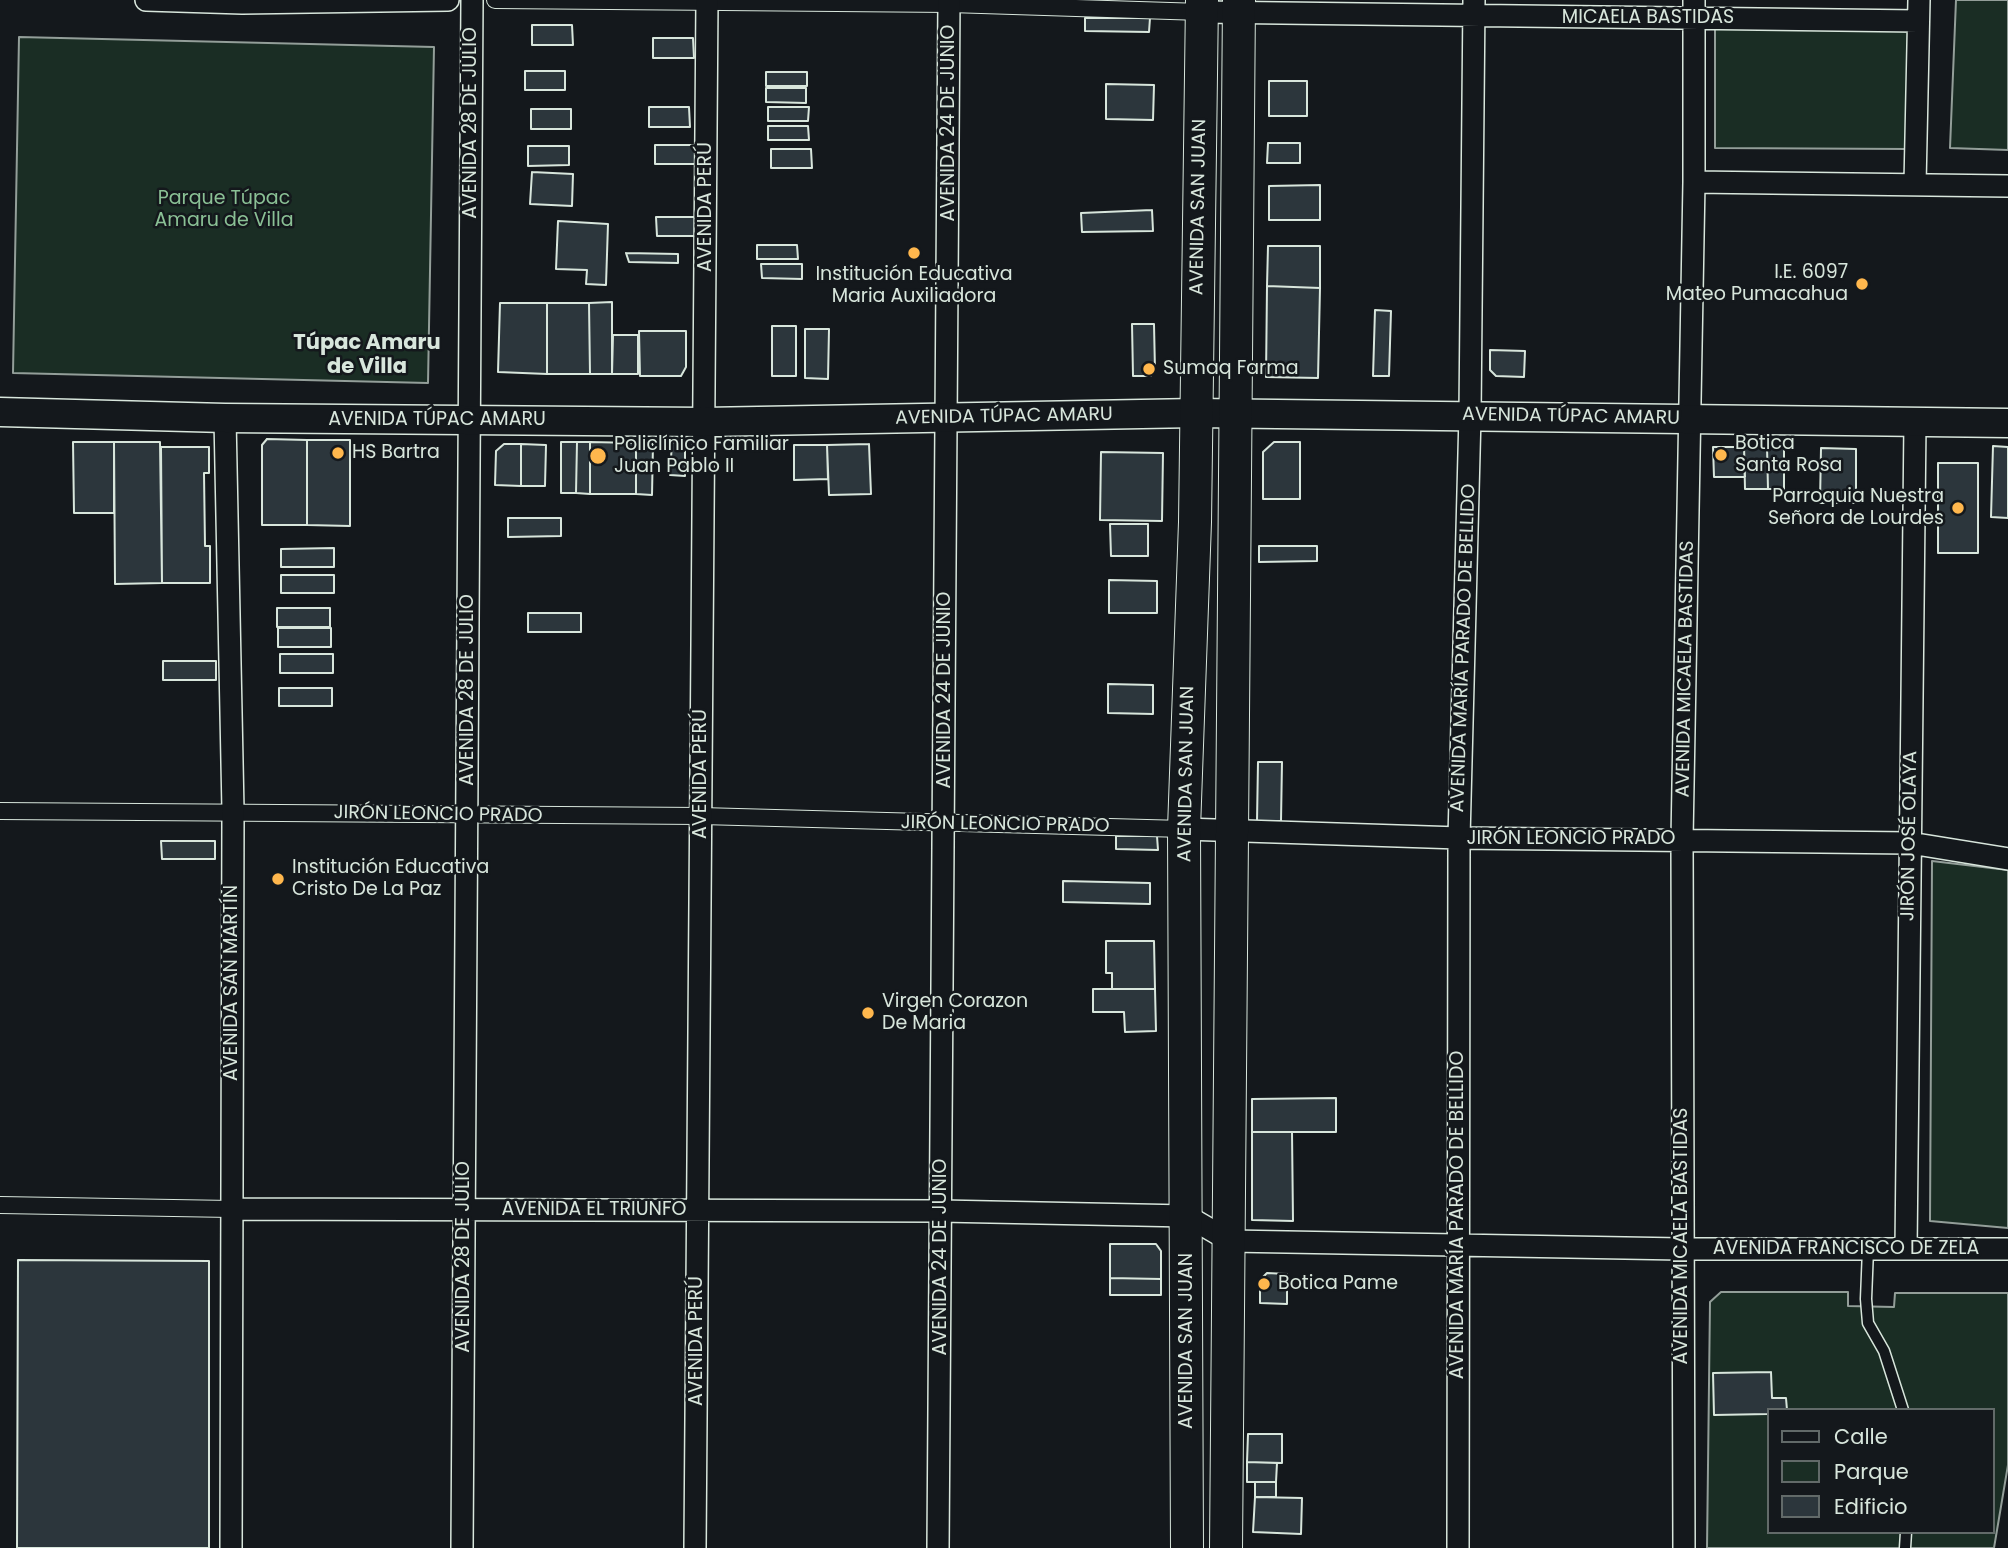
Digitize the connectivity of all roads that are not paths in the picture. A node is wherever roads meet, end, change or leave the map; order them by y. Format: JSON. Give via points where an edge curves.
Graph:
{"nodes":[{"id":1,"x":146,"y":0,"type":"edge"},
{"id":2,"x":448,"y":0,"type":"edge"},
{"id":3,"x":472,"y":0,"type":"edge"},
{"id":4,"x":495,"y":0,"type":"edge"},
{"id":5,"x":242,"y":1,"type":"edge"},
{"id":6,"x":707,"y":1,"type":"edge"},
{"id":7,"x":950,"y":2,"type":"edge"},
{"id":8,"x":1202,"y":6,"type":"edge"},
{"id":9,"x":1239,"y":7,"type":"edge"},
{"id":10,"x":1474,"y":8,"type":"edge"},
{"id":11,"x":1694,"y":9,"type":"edge"},
{"id":12,"x":1918,"y":11,"type":"edge"},
{"id":13,"x":1694,"y":182,"type":"junction"},
{"id":14,"x":1915,"y":184,"type":"junction"},
{"id":15,"x":2008,"y":186,"type":"edge"},
{"id":16,"x":0,"y":412,"type":"edge"},
{"id":17,"x":1196,"y":413,"type":"junction"},
{"id":18,"x":1236,"y":414,"type":"junction"},
{"id":19,"x":1470,"y":415,"type":"junction"},
{"id":20,"x":225,"y":418,"type":"junction"},
{"id":21,"x":946,"y":419,"type":"junction"},
{"id":22,"x":469,"y":420,"type":"junction"},
{"id":23,"x":1690,"y":420,"type":"junction"},
{"id":24,"x":704,"y":422,"type":"junction"},
{"id":25,"x":1915,"y":422,"type":"junction"},
{"id":26,"x":2008,"y":423,"type":"edge"},
{"id":27,"x":0,"y":811,"type":"edge"},
{"id":28,"x":233,"y":811,"type":"junction"},
{"id":29,"x":467,"y":816,"type":"junction"},
{"id":30,"x":701,"y":816,"type":"junction"},
{"id":31,"x":944,"y":824,"type":"junction"},
{"id":32,"x":1184,"y":829,"type":"junction"},
{"id":33,"x":1232,"y":829,"type":"junction"},
{"id":34,"x":1459,"y":838,"type":"junction"},
{"id":35,"x":1682,"y":839,"type":"junction"},
{"id":36,"x":1910,"y":843,"type":"junction"},
{"id":37,"x":2008,"y":859,"type":"edge"},
{"id":38,"x":0,"y":1205,"type":"edge"},
{"id":39,"x":231,"y":1209,"type":"junction"},
{"id":40,"x":464,"y":1210,"type":"junction"},
{"id":41,"x":698,"y":1211,"type":"junction"},
{"id":42,"x":941,"y":1211,"type":"junction"},
{"id":43,"x":1187,"y":1216,"type":"junction"},
{"id":44,"x":1230,"y":1241,"type":"junction"},
{"id":45,"x":1458,"y":1246,"type":"junction"},
{"id":46,"x":1681,"y":1249,"type":"junction"},
{"id":47,"x":1868,"y":1249,"type":"junction"},
{"id":48,"x":2008,"y":1249,"type":"edge"},
{"id":49,"x":1906,"y":1250,"type":"junction"},
{"id":50,"x":1902,"y":1408,"type":"edge"},
{"id":51,"x":230,"y":1548,"type":"edge"},
{"id":52,"x":462,"y":1548,"type":"edge"},
{"id":53,"x":695,"y":1548,"type":"edge"},
{"id":54,"x":939,"y":1548,"type":"edge"},
{"id":55,"x":1187,"y":1548,"type":"edge"},
{"id":56,"x":1226,"y":1548,"type":"edge"},
{"id":57,"x":1458,"y":1548,"type":"edge"},
{"id":58,"x":1684,"y":1548,"type":"edge"}],
"edges":[{"from":1,"to":5,"type":"street"},
{"from":2,"to":5,"type":"street"},
{"from":3,"to":22,"type":"street","name":"AVENIDA 28 DE JULIO"},
{"from":4,"to":6,"type":"street","name":"MICAELA BASTIDAS"},
{"from":6,"to":7,"type":"street","name":"MICAELA BASTIDAS"},
{"from":6,"to":24,"type":"street","name":"AVENIDA PERÚ"},
{"from":7,"to":8,"type":"street","name":"MICAELA BASTIDAS"},
{"from":7,"to":21,"type":"street","name":"AVENIDA 24 DE JUNIO"},
{"from":8,"to":9,"type":"street","name":"MICAELA BASTIDAS"},
{"from":8,"to":17,"type":"main road","name":"AVENIDA SAN JUAN"},
{"from":9,"to":10,"type":"street","name":"MICAELA BASTIDAS"},
{"from":9,"to":18,"type":"main road","name":"AVENIDA SAN JUAN"},
{"from":10,"to":11,"type":"street","name":"MICAELA BASTIDAS"},
{"from":10,"to":19,"type":"street","name":"AVENIDA MARÍA PARADO DE BELLIDO"},
{"from":11,"to":12,"type":"street","name":"MICAELA BASTIDAS"},
{"from":11,"to":13,"type":"street","name":"AVENIDA MICAELA BASTIDAS"},
{"from":12,"to":14,"type":"street"},
{"from":13,"to":14,"type":"street"},
{"from":13,"to":23,"type":"street","name":"AVENIDA MICAELA BASTIDAS"},
{"from":14,"to":15,"type":"street"},
{"from":16,"to":20,"type":"street","name":"AVENIDA TÚPAC AMARU"},
{"from":17,"to":18,"type":"street","name":"AVENIDA TÚPAC AMARU"},
{"from":17,"to":21,"type":"street","name":"AVENIDA TÚPAC AMARU"},
{"from":17,"to":32,"type":"main road","name":"AVENIDA SAN JUAN"},
{"from":18,"to":19,"type":"street","name":"AVENIDA TÚPAC AMARU"},
{"from":18,"to":33,"type":"main road","name":"AVENIDA SAN JUAN"},
{"from":19,"to":23,"type":"street","name":"AVENIDA TÚPAC AMARU"},
{"from":19,"to":34,"type":"street","name":"AVENIDA MARÍA PARADO DE BELLIDO"},
{"from":20,"to":22,"type":"street","name":"AVENIDA TÚPAC AMARU"},
{"from":20,"to":28,"type":"street","name":"AVENIDA SAN MARTÍN"},
{"from":21,"to":24,"type":"street","name":"AVENIDA TÚPAC AMARU"},
{"from":21,"to":31,"type":"street","name":"AVENIDA 24 DE JUNIO"},
{"from":22,"to":24,"type":"street","name":"AVENIDA TÚPAC AMARU"},
{"from":22,"to":29,"type":"street","name":"AVENIDA 28 DE JULIO"},
{"from":23,"to":25,"type":"street","name":"AVENIDA TÚPAC AMARU"},
{"from":23,"to":35,"type":"street","name":"AVENIDA MICAELA BASTIDAS"},
{"from":24,"to":30,"type":"street","name":"AVENIDA PERÚ"},
{"from":25,"to":26,"type":"street","name":"AVENIDA TÚPAC AMARU"},
{"from":25,"to":36,"type":"street","name":"JIRÓN JOSÉ OLAYA"},
{"from":27,"to":28,"type":"street","name":"JIRÓN LEONCIO PRADO"},
{"from":28,"to":29,"type":"street","name":"JIRÓN LEONCIO PRADO"},
{"from":28,"to":39,"type":"street","name":"AVENIDA SAN MARTÍN"},
{"from":29,"to":30,"type":"street","name":"JIRÓN LEONCIO PRADO"},
{"from":29,"to":40,"type":"street","name":"AVENIDA 28 DE JULIO"},
{"from":30,"to":31,"type":"street","name":"JIRÓN LEONCIO PRADO"},
{"from":30,"to":41,"type":"street","name":"AVENIDA PERÚ"},
{"from":31,"to":32,"type":"street","name":"JIRÓN LEONCIO PRADO"},
{"from":31,"to":42,"type":"street","name":"AVENIDA 24 DE JUNIO"},
{"from":32,"to":33,"type":"street","name":"JIRÓN LEONCIO PRADO"},
{"from":32,"to":43,"type":"main road","name":"AVENIDA SAN JUAN"},
{"from":33,"to":34,"type":"street","name":"JIRÓN LEONCIO PRADO"},
{"from":33,"to":44,"type":"main road","name":"AVENIDA SAN JUAN"},
{"from":34,"to":35,"type":"street","name":"JIRÓN LEONCIO PRADO"},
{"from":34,"to":45,"type":"street","name":"AVENIDA MARÍA PARADO DE BELLIDO"},
{"from":35,"to":36,"type":"street","name":"JIRÓN LEONCIO PRADO"},
{"from":35,"to":46,"type":"street","name":"AVENIDA MICAELA BASTIDAS"},
{"from":36,"to":37,"type":"street","name":"JIRÓN LEONCIO PRADO"},
{"from":36,"to":49,"type":"street","name":"JIRÓN JOSÉ OLAYA"},
{"from":38,"to":39,"type":"street","name":"AVENIDA EL TRIUNFO"},
{"from":39,"to":40,"type":"street","name":"AVENIDA EL TRIUNFO"},
{"from":39,"to":51,"type":"street","name":"AVENIDA SAN MARTÍN"},
{"from":40,"to":41,"type":"street","name":"AVENIDA EL TRIUNFO"},
{"from":40,"to":52,"type":"street","name":"AVENIDA 28 DE JULIO"},
{"from":41,"to":42,"type":"street","name":"AVENIDA EL TRIUNFO"},
{"from":41,"to":53,"type":"street","name":"AVENIDA PERÚ"},
{"from":42,"to":43,"type":"street","name":"AVENIDA EL TRIUNFO"},
{"from":42,"to":54,"type":"street","name":"AVENIDA 24 DE JUNIO"},
{"from":43,"to":44,"type":"street","name":"AVENIDA FRANCISCO DE ZELA"},
{"from":43,"to":55,"type":"main road","name":"AVENIDA SAN JUAN"},
{"from":44,"to":45,"type":"street","name":"AVENIDA FRANCISCO DE ZELA"},
{"from":44,"to":56,"type":"main road","name":"AVENIDA SAN JUAN"},
{"from":45,"to":46,"type":"street","name":"AVENIDA FRANCISCO DE ZELA"},
{"from":45,"to":57,"type":"street","name":"AVENIDA MARÍA PARADO DE BELLIDO"},
{"from":46,"to":47,"type":"street","name":"AVENIDA FRANCISCO DE ZELA"},
{"from":46,"to":58,"type":"street","name":"AVENIDA MICAELA BASTIDAS"},
{"from":47,"to":49,"type":"street","name":"AVENIDA FRANCISCO DE ZELA"},
{"from":47,"to":50,"type":"lane","via":[[1868,1323],[1884,1351]]},
{"from":48,"to":49,"type":"street","name":"AVENIDA FRANCISCO DE ZELA"}]}
